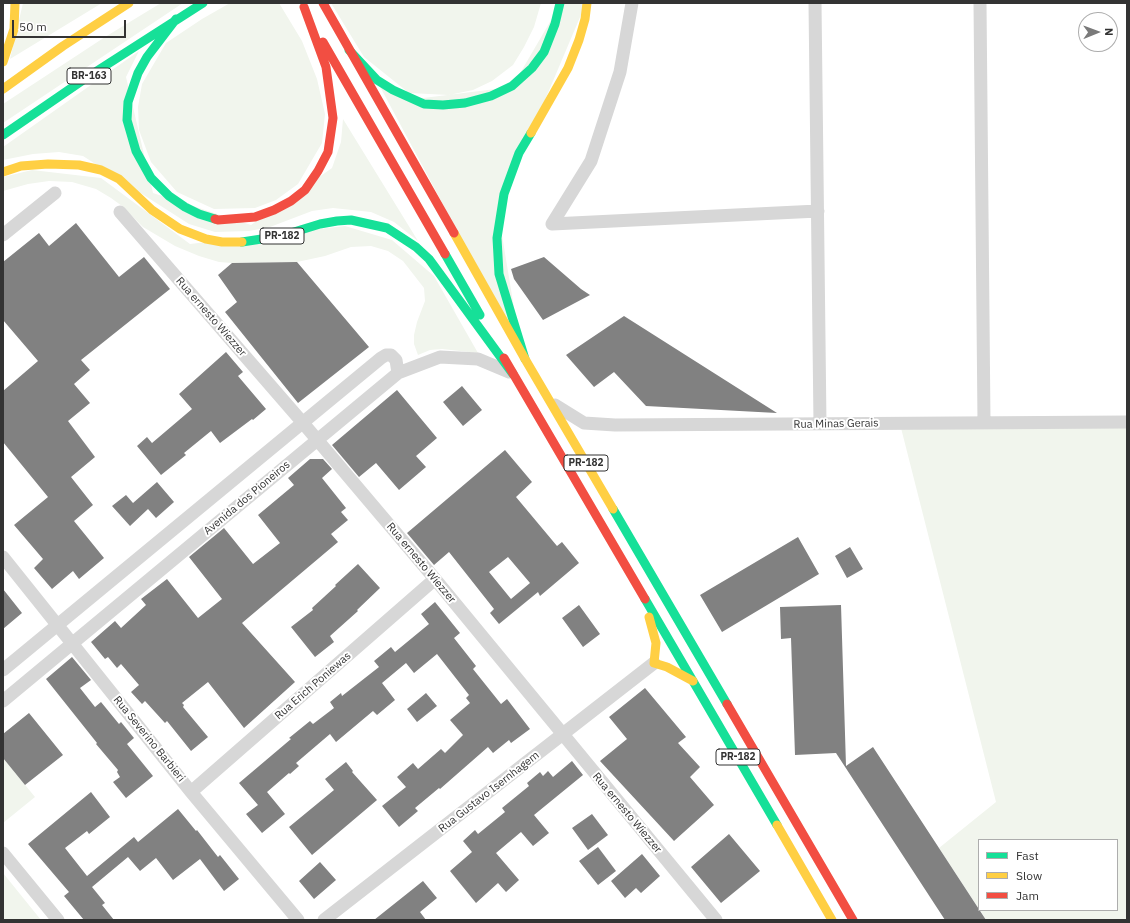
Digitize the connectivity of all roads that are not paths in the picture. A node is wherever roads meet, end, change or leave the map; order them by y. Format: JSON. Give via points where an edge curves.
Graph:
{"nodes":[{"id":1,"x":15,"y":3,"type":"edge"},
{"id":2,"x":129,"y":3,"type":"edge"},
{"id":3,"x":203,"y":3,"type":"edge"},
{"id":4,"x":323,"y":3,"type":"edge"},
{"id":5,"x":560,"y":3,"type":"edge"},
{"id":6,"x":587,"y":3,"type":"edge"},
{"id":7,"x":632,"y":3,"type":"edge"},
{"id":8,"x":815,"y":3,"type":"edge"},
{"id":9,"x":980,"y":3,"type":"edge"},
{"id":10,"x":303,"y":5,"type":"edge"},
{"id":11,"x":176,"y":19,"type":"junction"},
{"id":12,"x":349,"y":50,"type":"junction"},
{"id":13,"x":3,"y":62,"type":"edge"},
{"id":14,"x":3,"y":89,"type":"edge"},
{"id":15,"x":3,"y":135,"type":"edge"},
{"id":16,"x":3,"y":172,"type":"edge"},
{"id":17,"x":55,"y":192,"type":"dead end"},
{"id":18,"x":818,"y":211,"type":"junction"},
{"id":19,"x":120,"y":212,"type":"dead end"},
{"id":20,"x":3,"y":235,"type":"edge"},
{"id":21,"x":525,"y":359,"type":"junction"},
{"id":22,"x":398,"y":373,"type":"junction"},
{"id":23,"x":513,"y":374,"type":"junction"},
{"id":24,"x":550,"y":402,"type":"junction"},
{"id":25,"x":984,"y":422,"type":"junction"},
{"id":26,"x":1127,"y":422,"type":"edge"},
{"id":27,"x":303,"y":423,"type":"junction"},
{"id":28,"x":820,"y":424,"type":"junction"},
{"id":29,"x":317,"y":440,"type":"junction"},
{"id":30,"x":209,"y":501,"type":"junction"},
{"id":31,"x":223,"y":519,"type":"junction"},
{"id":32,"x":3,"y":558,"type":"edge"},
{"id":33,"x":124,"y":571,"type":"junction"},
{"id":34,"x":435,"y":580,"type":"junction"},
{"id":35,"x":139,"y":588,"type":"junction"},
{"id":36,"x":643,"y":594,"type":"junction"},
{"id":37,"x":58,"y":625,"type":"junction"},
{"id":38,"x":73,"y":644,"type":"junction"},
{"id":39,"x":654,"y":664,"type":"junction"},
{"id":40,"x":3,"y":670,"type":"edge"},
{"id":41,"x":694,"y":682,"type":"junction"},
{"id":42,"x":3,"y":701,"type":"edge"},
{"id":43,"x":562,"y":734,"type":"junction"},
{"id":44,"x":192,"y":792,"type":"junction"},
{"id":45,"x":3,"y":853,"type":"edge"},
{"id":46,"x":58,"y":920,"type":"edge"},
{"id":47,"x":298,"y":920,"type":"edge"},
{"id":48,"x":324,"y":920,"type":"edge"},
{"id":49,"x":716,"y":920,"type":"edge"},
{"id":50,"x":832,"y":920,"type":"edge"},
{"id":51,"x":853,"y":920,"type":"edge"}],
"edges":[{"from":1,"to":13,"type":"main road","via":[[14,29]]},
{"from":2,"to":14,"type":"main road"},
{"from":3,"to":11,"type":"main road","number":"BR-163"},
{"from":4,"to":12,"type":"main road","number":"PR-182"},
{"from":5,"to":12,"type":"main road","via":[[544,52],[532,68],[512,86],[491,96],[465,103],[424,104],[392,90],[377,80]]},
{"from":6,"to":21,"type":"main road","via":[[579,40],[568,68],[519,153],[504,194],[497,254],[500,274]]},
{"from":7,"to":18,"type":"street","via":[[620,72],[591,161],[552,224]]},
{"from":8,"to":18,"type":"street"},
{"from":9,"to":25,"type":"street"},
{"from":10,"to":11,"type":"main road","via":[[326,67],[333,118],[328,152],[305,190],[292,201],[255,217],[218,220],[185,207],[169,196],[151,178],[136,151],[127,120],[128,102],[138,73],[147,57]]},
{"from":10,"to":23,"type":"main road"},
{"from":11,"to":15,"type":"main road","number":"BR-163"},
{"from":12,"to":21,"type":"main road","number":"PR-182"},
{"from":16,"to":23,"type":"main road","number":"PR-182","via":[[20,166],[48,164],[102,170],[119,179],[152,210],[180,229],[222,242],[246,242],[281,236],[337,221],[351,220],[387,228],[430,259]]},
{"from":17,"to":20,"type":"street"},
{"from":18,"to":28,"type":"street"},
{"from":19,"to":27,"type":"street","name":"Rua ernesto Wiezzer"},
{"from":21,"to":24,"type":"main road","number":"PR-182"},
{"from":22,"to":23,"type":"street","name":"Avenida dos Pioneiros","via":[[440,357],[478,359]]},
{"from":22,"to":27,"type":"street","via":[[396,360],[391,355],[386,355]]},
{"from":22,"to":29,"type":"street","name":"Avenida dos Pioneiros"},
{"from":23,"to":36,"type":"main road","number":"PR-182"},
{"from":24,"to":28,"type":"street","name":"Rua Minas Gerais","via":[[584,423]]},
{"from":24,"to":51,"type":"main road","number":"PR-182"},
{"from":25,"to":26,"type":"street","name":"Rua Minas Gerais"},
{"from":25,"to":28,"type":"street","name":"Rua Minas Gerais"},
{"from":27,"to":29,"type":"street","name":"Rua ernesto Wiezzer"},
{"from":27,"to":30,"type":"street"},
{"from":29,"to":31,"type":"street","name":"Avenida dos Pioneiros"},
{"from":29,"to":34,"type":"street","name":"Rua ernesto Wiezzer"},
{"from":30,"to":31,"type":"street"},
{"from":30,"to":33,"type":"street"},
{"from":31,"to":35,"type":"street","name":"Avenida dos Pioneiros"},
{"from":32,"to":37,"type":"street","name":"Rua Severino Barbieri"},
{"from":33,"to":35,"type":"street"},
{"from":33,"to":37,"type":"street"},
{"from":34,"to":43,"type":"street","name":"Rua ernesto Wiezzer"},
{"from":34,"to":44,"type":"street","name":"Rua Erich Poniewas"},
{"from":35,"to":38,"type":"street","name":"Avenida dos Pioneiros"},
{"from":36,"to":39,"type":"main road","via":[[656,643]]},
{"from":36,"to":41,"type":"main road","number":"PR-182"},
{"from":37,"to":38,"type":"street","name":"Rua Severino Barbieri"},
{"from":37,"to":40,"type":"street"},
{"from":38,"to":42,"type":"street","name":"Avenida dos Pioneiros"},
{"from":38,"to":44,"type":"street","name":"Rua Severino Barbieri"},
{"from":39,"to":41,"type":"main road","via":[[667,667]]},
{"from":39,"to":43,"type":"street","name":"Rua Gustavo Isernhagem"},
{"from":41,"to":50,"type":"main road","number":"PR-182"},
{"from":43,"to":48,"type":"street","name":"Rua Gustavo Isernhagem"},
{"from":43,"to":49,"type":"street","name":"Rua ernesto Wiezzer"},
{"from":44,"to":47,"type":"street","name":"Rua Severino Barbieri"},
{"from":45,"to":46,"type":"street"}]}
